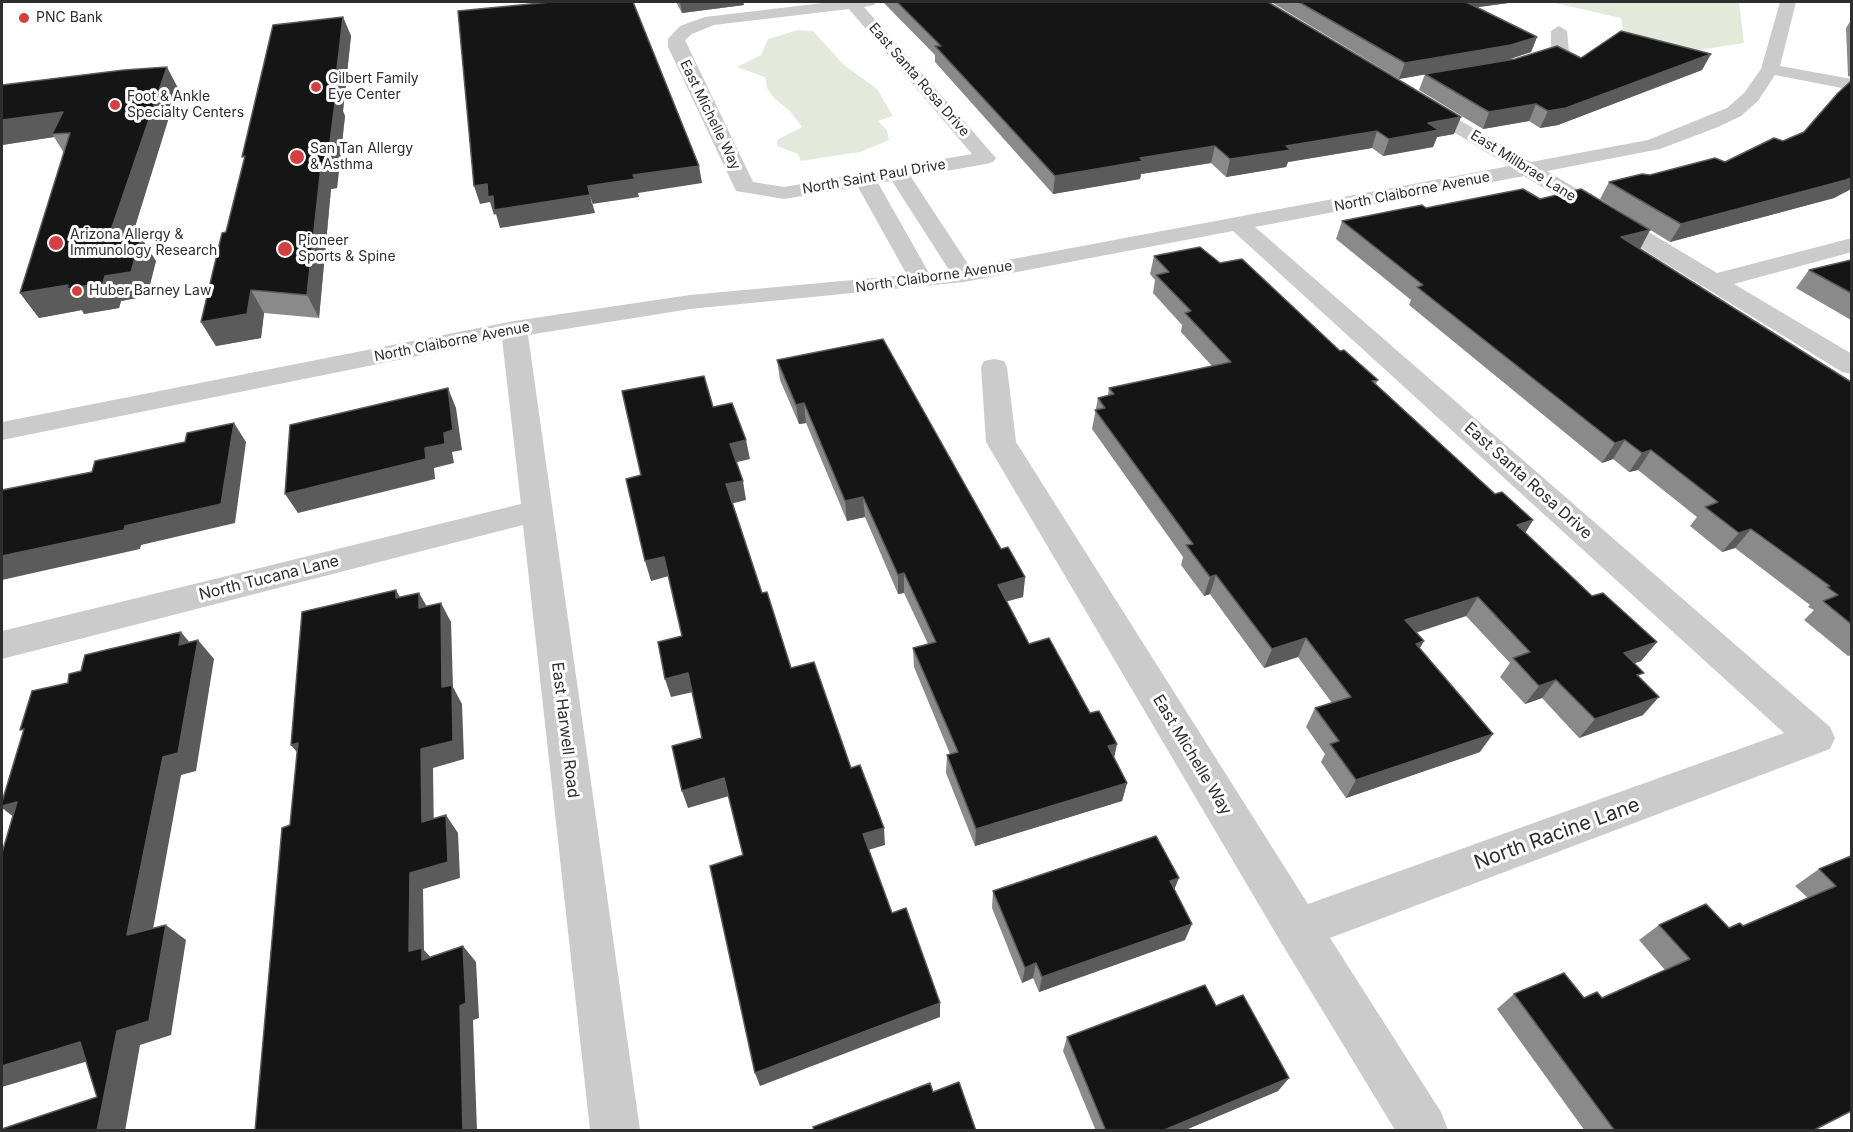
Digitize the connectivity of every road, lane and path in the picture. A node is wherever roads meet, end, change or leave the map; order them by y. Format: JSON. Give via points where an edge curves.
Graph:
{"nodes":[{"id":1,"x":860,"y":2,"type":"edge"},
{"id":2,"x":1788,"y":2,"type":"edge"},
{"id":3,"x":1559,"y":31,"type":"dead end"},
{"id":4,"x":1508,"y":68,"type":"edge"},
{"id":5,"x":1770,"y":69,"type":"junction"},
{"id":6,"x":1851,"y":85,"type":"edge"},
{"id":7,"x":1404,"y":93,"type":"edge"},
{"id":8,"x":986,"y":158,"type":"joint"},
{"id":9,"x":1529,"y":170,"type":"junction"},
{"id":10,"x":897,"y":172,"type":"junction"},
{"id":11,"x":864,"y":178,"type":"junction"},
{"id":12,"x":762,"y":192,"type":"joint"},
{"id":13,"x":1240,"y":225,"type":"junction"},
{"id":14,"x":1851,"y":245,"type":"edge"},
{"id":15,"x":964,"y":275,"type":"junction"},
{"id":16,"x":922,"y":281,"type":"junction"},
{"id":17,"x":1713,"y":282,"type":"junction"},
{"id":18,"x":514,"y":329,"type":"junction"},
{"id":19,"x":1851,"y":366,"type":"edge"},
{"id":20,"x":994,"y":367,"type":"dead end"},
{"id":21,"x":2,"y":431,"type":"edge"},
{"id":22,"x":537,"y":511,"type":"junction"},
{"id":23,"x":2,"y":645,"type":"edge"},
{"id":24,"x":1816,"y":738,"type":"joint"},
{"id":25,"x":1298,"y":929,"type":"junction"},
{"id":26,"x":615,"y":1131,"type":"edge"},
{"id":27,"x":1423,"y":1131,"type":"edge"}],
"edges":[{"from":1,"to":8,"type":"street","name":"East Santa Rosa Drive"},
{"from":1,"to":12,"type":"street","name":"East Michelle Way","via":[[711,20],[686,30],[676,39],[744,186]]},
{"from":2,"to":5,"type":"street","name":"North Claiborne Avenue"},
{"from":3,"to":4,"type":"street","via":[[1560,51]]},
{"from":5,"to":6,"type":"street"},
{"from":5,"to":9,"type":"street","name":"North Claiborne Avenue","via":[[1751,97],[1734,112],[1689,133],[1653,145]]},
{"from":7,"to":9,"type":"street","name":"East Millbrae Lane"},
{"from":8,"to":10,"type":"street","name":"North Saint Paul Drive"},
{"from":9,"to":13,"type":"street","name":"North Claiborne Avenue"},
{"from":9,"to":17,"type":"street","name":"East Millbrae Lane"},
{"from":10,"to":11,"type":"street","name":"North Saint Paul Drive"},
{"from":10,"to":15,"type":"street"},
{"from":11,"to":12,"type":"street","name":"North Saint Paul Drive","via":[[784,193]]},
{"from":11,"to":16,"type":"street"},
{"from":13,"to":15,"type":"street","name":"North Claiborne Avenue"},
{"from":13,"to":24,"type":"street","name":"East Santa Rosa Drive"},
{"from":14,"to":17,"type":"street"},
{"from":15,"to":16,"type":"street","name":"North Claiborne Avenue"},
{"from":16,"to":18,"type":"street","name":"North Claiborne Avenue","via":[[690,302]]},
{"from":17,"to":19,"type":"street","name":"East Millbrae Lane"},
{"from":18,"to":21,"type":"street","name":"North Claiborne Avenue"},
{"from":18,"to":22,"type":"street","name":"East Harwell Road"},
{"from":20,"to":25,"type":"street","name":"East Michelle Way","via":[[1001,442]]},
{"from":22,"to":23,"type":"street","name":"North Tucana Lane"},
{"from":22,"to":26,"type":"street","name":"East Harwell Road"},
{"from":24,"to":25,"type":"street","name":"North Racine Lane"},
{"from":25,"to":27,"type":"street","name":"East Michelle Way"}]}
